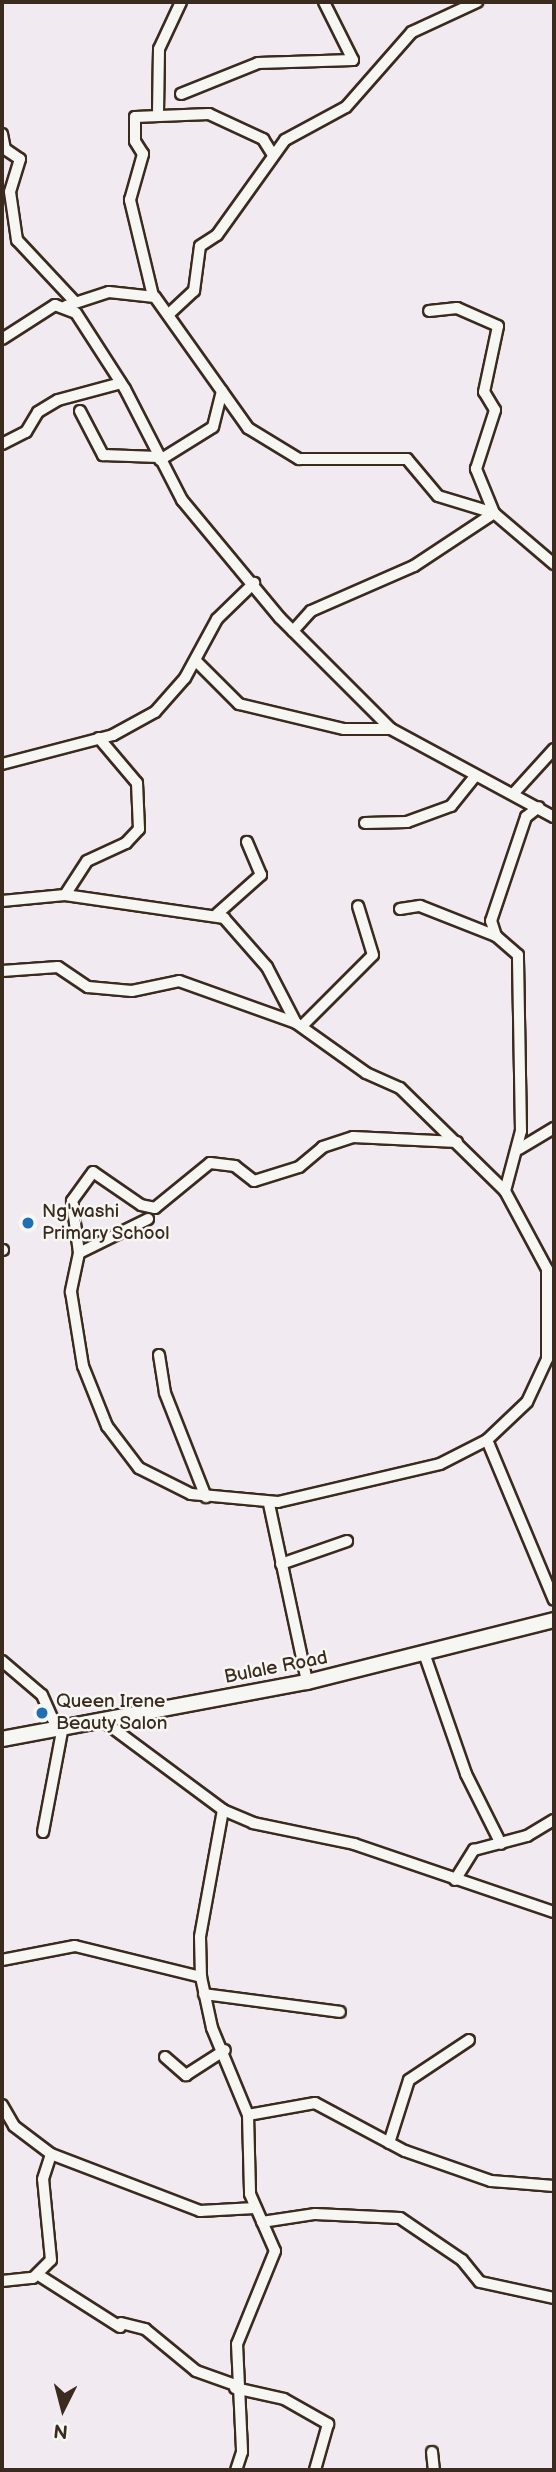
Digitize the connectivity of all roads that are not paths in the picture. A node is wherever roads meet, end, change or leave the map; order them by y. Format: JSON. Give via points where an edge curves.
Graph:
{"nodes":[{"id":1,"x":181,"y":2,"type":"edge"},
{"id":2,"x":324,"y":2,"type":"edge"},
{"id":3,"x":477,"y":2,"type":"edge"},
{"id":4,"x":181,"y":94,"type":"dead end"},
{"id":5,"x":158,"y":113,"type":"junction"},
{"id":6,"x":2,"y":134,"type":"edge"},
{"id":7,"x":274,"y":155,"type":"junction"},
{"id":8,"x":153,"y":296,"type":"junction"},
{"id":9,"x":70,"y":303,"type":"junction"},
{"id":10,"x":429,"y":311,"type":"dead end"},
{"id":11,"x":170,"y":313,"type":"junction"},
{"id":12,"x":2,"y":339,"type":"edge"},
{"id":13,"x":121,"y":383,"type":"junction"},
{"id":14,"x":222,"y":391,"type":"junction"},
{"id":15,"x":80,"y":411,"type":"dead end"},
{"id":16,"x":2,"y":444,"type":"edge"},
{"id":17,"x":159,"y":459,"type":"junction"},
{"id":18,"x":494,"y":513,"type":"junction"},
{"id":19,"x":554,"y":564,"type":"edge"},
{"id":20,"x":254,"y":583,"type":"junction"},
{"id":21,"x":293,"y":631,"type":"junction"},
{"id":22,"x":196,"y":661,"type":"junction"},
{"id":23,"x":391,"y":729,"type":"junction"},
{"id":24,"x":99,"y":738,"type":"junction"},
{"id":25,"x":554,"y":748,"type":"edge"},
{"id":26,"x":2,"y":764,"type":"edge"},
{"id":27,"x":475,"y":776,"type":"junction"},
{"id":28,"x":513,"y":794,"type":"junction"},
{"id":29,"x":539,"y":807,"type":"junction"},
{"id":30,"x":554,"y":817,"type":"edge"},
{"id":31,"x":365,"y":823,"type":"dead end"},
{"id":32,"x":247,"y":842,"type":"dead end"},
{"id":33,"x":65,"y":895,"type":"junction"},
{"id":34,"x":2,"y":901,"type":"edge"},
{"id":35,"x":358,"y":906,"type":"dead end"},
{"id":36,"x":400,"y":909,"type":"dead end"},
{"id":37,"x":216,"y":914,"type":"junction"},
{"id":38,"x":496,"y":936,"type":"junction"},
{"id":39,"x":2,"y":971,"type":"edge"},
{"id":40,"x":314,"y":1020,"type":"junction"},
{"id":41,"x":299,"y":1024,"type":"junction"},
{"id":42,"x":313,"y":1032,"type":"junction"},
{"id":43,"x":554,"y":1128,"type":"edge"},
{"id":44,"x":457,"y":1142,"type":"junction"},
{"id":45,"x":519,"y":1149,"type":"junction"},
{"id":46,"x":505,"y":1191,"type":"junction"},
{"id":47,"x":148,"y":1219,"type":"dead end"},
{"id":48,"x":79,"y":1253,"type":"junction"},
{"id":49,"x":159,"y":1355,"type":"dead end"},
{"id":50,"x":486,"y":1440,"type":"junction"},
{"id":51,"x":206,"y":1497,"type":"junction"},
{"id":52,"x":269,"y":1504,"type":"junction"},
{"id":53,"x":347,"y":1541,"type":"dead end"},
{"id":54,"x":281,"y":1564,"type":"junction"},
{"id":55,"x":554,"y":1600,"type":"edge"},
{"id":56,"x":554,"y":1620,"type":"edge"},
{"id":57,"x":425,"y":1656,"type":"junction"},
{"id":58,"x":2,"y":1661,"type":"edge"},
{"id":59,"x":307,"y":1682,"type":"junction"},
{"id":60,"x":102,"y":1720,"type":"junction"},
{"id":61,"x":60,"y":1727,"type":"junction"},
{"id":62,"x":2,"y":1739,"type":"edge"},
{"id":63,"x":223,"y":1810,"type":"junction"},
{"id":64,"x":554,"y":1820,"type":"edge"},
{"id":65,"x":43,"y":1832,"type":"dead end"},
{"id":66,"x":501,"y":1844,"type":"junction"},
{"id":67,"x":455,"y":1880,"type":"junction"},
{"id":68,"x":554,"y":1912,"type":"edge"},
{"id":69,"x":2,"y":1960,"type":"edge"},
{"id":70,"x":201,"y":1977,"type":"junction"},
{"id":71,"x":204,"y":1994,"type":"junction"},
{"id":72,"x":340,"y":2012,"type":"dead end"},
{"id":73,"x":470,"y":2040,"type":"dead end"},
{"id":74,"x":225,"y":2050,"type":"junction"},
{"id":75,"x":165,"y":2057,"type":"dead end"},
{"id":76,"x":2,"y":2105,"type":"edge"},
{"id":77,"x":248,"y":2115,"type":"junction"},
{"id":78,"x":389,"y":2143,"type":"junction"},
{"id":79,"x":51,"y":2154,"type":"junction"},
{"id":80,"x":554,"y":2186,"type":"edge"},
{"id":81,"x":255,"y":2208,"type":"junction"},
{"id":82,"x":261,"y":2222,"type":"junction"},
{"id":83,"x":40,"y":2276,"type":"junction"},
{"id":84,"x":2,"y":2281,"type":"edge"},
{"id":85,"x":554,"y":2298,"type":"edge"},
{"id":86,"x":235,"y":2387,"type":"junction"},
{"id":87,"x":432,"y":2452,"type":"dead end"},
{"id":88,"x":236,"y":2470,"type":"edge"},
{"id":89,"x":315,"y":2470,"type":"edge"},
{"id":90,"x":433,"y":2470,"type":"edge"}],
"edges":[{"from":1,"to":5,"type":"street","via":[[159,49]]},
{"from":2,"to":4,"type":"street","via":[[353,60],[258,63]]},
{"from":3,"to":7,"type":"street","via":[[412,32],[346,107],[294,133]]},
{"from":5,"to":7,"type":"street","via":[[209,114],[263,139]]},
{"from":5,"to":8,"type":"street","via":[[134,118],[143,154],[129,197]]},
{"from":6,"to":9,"type":"street","via":[[8,152],[20,159],[10,192],[17,240]]},
{"from":7,"to":11,"type":"street","via":[[217,235],[200,246],[194,291]]},
{"from":8,"to":9,"type":"street","via":[[109,292]]},
{"from":8,"to":11,"type":"street"},
{"from":9,"to":12,"type":"street","via":[[52,307]]},
{"from":9,"to":13,"type":"street"},
{"from":10,"to":18,"type":"street","via":[[457,308],[498,326],[484,386],[495,410],[476,469]]},
{"from":11,"to":14,"type":"street"},
{"from":13,"to":16,"type":"street","via":[[58,400],[40,410],[26,432]]},
{"from":13,"to":17,"type":"street"},
{"from":14,"to":17,"type":"street","via":[[213,427]]},
{"from":14,"to":18,"type":"street","via":[[248,428],[275,439],[297,458],[407,459],[438,496]]},
{"from":15,"to":17,"type":"street","via":[[103,455]]},
{"from":17,"to":20,"type":"street","via":[[192,514]]},
{"from":18,"to":19,"type":"street"},
{"from":18,"to":21,"type":"street","via":[[414,566],[311,611]]},
{"from":20,"to":21,"type":"street"},
{"from":20,"to":22,"type":"street","via":[[220,615]]},
{"from":21,"to":23,"type":"street"},
{"from":22,"to":23,"type":"street","via":[[239,704],[344,729]]},
{"from":22,"to":24,"type":"street","via":[[166,704]]},
{"from":23,"to":27,"type":"street"},
{"from":24,"to":26,"type":"street"},
{"from":24,"to":33,"type":"street","via":[[137,783],[139,829],[126,843],[87,861]]},
{"from":25,"to":28,"type":"street"},
{"from":27,"to":28,"type":"street"},
{"from":27,"to":31,"type":"street","via":[[451,806],[407,822]]},
{"from":28,"to":29,"type":"street"},
{"from":29,"to":30,"type":"street"},
{"from":29,"to":38,"type":"street","via":[[526,817],[498,899],[491,925]]},
{"from":32,"to":37,"type":"street","via":[[261,875]]},
{"from":33,"to":34,"type":"street"},
{"from":33,"to":37,"type":"street"},
{"from":35,"to":40,"type":"street","via":[[375,950]]},
{"from":36,"to":38,"type":"street","via":[[420,905]]},
{"from":37,"to":41,"type":"street","via":[[262,960]]},
{"from":38,"to":45,"type":"street","via":[[518,955]]},
{"from":39,"to":41,"type":"street","via":[[58,967],[88,987],[132,990],[179,981]]},
{"from":40,"to":41,"type":"street"},
{"from":40,"to":42,"type":"street"},
{"from":41,"to":42,"type":"street"},
{"from":42,"to":44,"type":"street","via":[[366,1073],[400,1088]]},
{"from":43,"to":45,"type":"street"},
{"from":44,"to":46,"type":"street"},
{"from":44,"to":48,"type":"street","via":[[353,1137],[323,1147],[299,1167],[254,1181],[235,1166],[210,1163],[155,1208],[93,1172],[72,1200]]},
{"from":45,"to":46,"type":"street"},
{"from":46,"to":50,"type":"street","via":[[547,1269],[547,1359],[527,1402]]},
{"from":47,"to":48,"type":"street"},
{"from":48,"to":51,"type":"street","via":[[72,1300],[96,1407],[139,1468]]},
{"from":49,"to":51,"type":"street","via":[[165,1393]]},
{"from":50,"to":52,"type":"street","via":[[408,1473]]},
{"from":50,"to":55,"type":"street"},
{"from":51,"to":52,"type":"street"},
{"from":52,"to":54,"type":"street"},
{"from":53,"to":54,"type":"street"},
{"from":54,"to":59,"type":"street"},
{"from":56,"to":57,"type":"street","name":"Bulale Road"},
{"from":57,"to":59,"type":"street","name":"Bulale Road"},
{"from":57,"to":66,"type":"street","via":[[466,1774]]},
{"from":58,"to":61,"type":"street","via":[[42,1695]]},
{"from":59,"to":60,"type":"street","name":"Bulale Road"},
{"from":60,"to":61,"type":"street","name":"Bulale Road"},
{"from":60,"to":63,"type":"street"},
{"from":61,"to":62,"type":"street","name":"Bulale Road"},
{"from":61,"to":65,"type":"street"},
{"from":63,"to":67,"type":"street","via":[[253,1823],[354,1844]]},
{"from":63,"to":70,"type":"street","via":[[200,1937]]},
{"from":64,"to":66,"type":"street"},
{"from":66,"to":67,"type":"street","via":[[474,1850]]},
{"from":67,"to":68,"type":"street"},
{"from":69,"to":70,"type":"street","via":[[75,1946]]},
{"from":70,"to":71,"type":"street"},
{"from":71,"to":72,"type":"street"},
{"from":71,"to":74,"type":"street"},
{"from":73,"to":78,"type":"street","via":[[409,2080]]},
{"from":74,"to":75,"type":"street","via":[[186,2075]]},
{"from":74,"to":77,"type":"street"},
{"from":76,"to":79,"type":"street","via":[[14,2126]]},
{"from":77,"to":78,"type":"street","via":[[315,2104]]},
{"from":77,"to":81,"type":"street"},
{"from":78,"to":80,"type":"street","via":[[504,2186]]},
{"from":79,"to":81,"type":"street","via":[[200,2211]]},
{"from":79,"to":83,"type":"street","via":[[43,2179],[51,2260]]},
{"from":81,"to":82,"type":"street"},
{"from":82,"to":85,"type":"street","via":[[315,2214],[400,2218],[462,2260],[480,2282]]},
{"from":82,"to":86,"type":"street","via":[[275,2251],[240,2327]]},
{"from":83,"to":84,"type":"street"},
{"from":83,"to":86,"type":"street","via":[[121,2325],[145,2329],[196,2371]]},
{"from":86,"to":88,"type":"street","via":[[242,2441]]},
{"from":86,"to":89,"type":"street","via":[[284,2399],[328,2424]]},
{"from":87,"to":90,"type":"street"}]}
